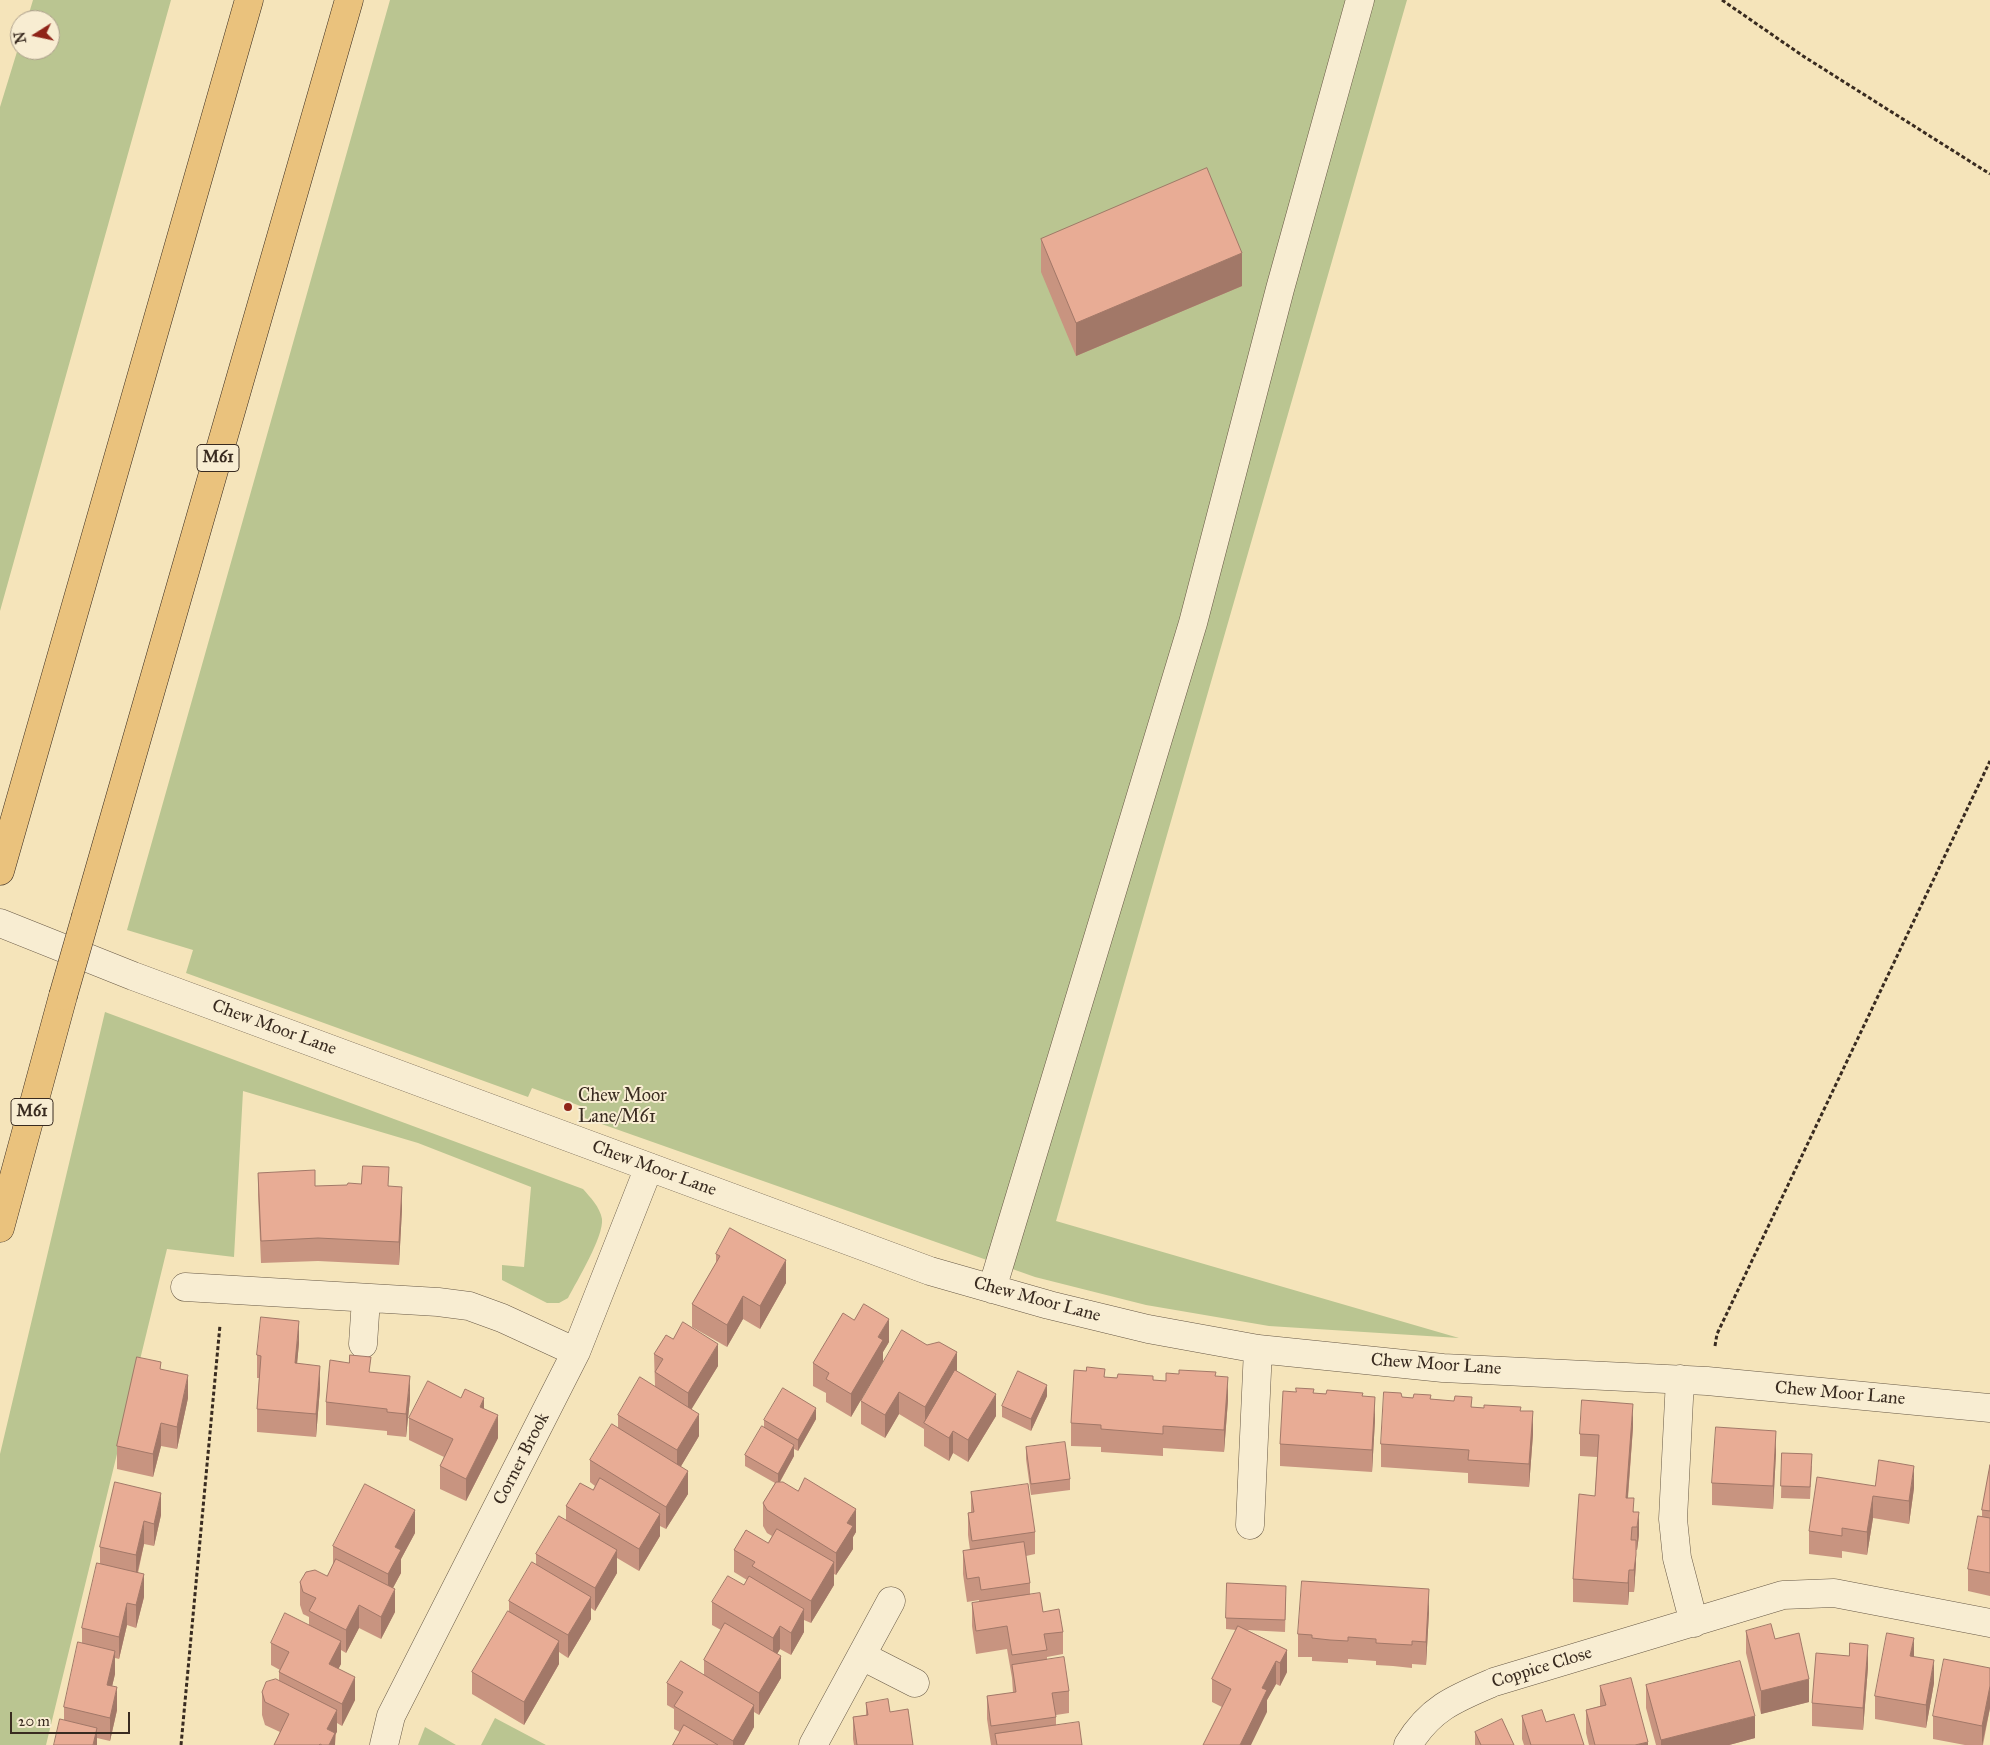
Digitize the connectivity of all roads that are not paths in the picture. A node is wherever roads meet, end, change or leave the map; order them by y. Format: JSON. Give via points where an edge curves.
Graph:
{"nodes":[{"id":1,"x":249,"y":0,"type":"edge"},
{"id":2,"x":349,"y":0,"type":"edge"},
{"id":3,"x":1360,"y":0,"type":"edge"},
{"id":4,"x":0,"y":870,"type":"edge"},
{"id":5,"x":0,"y":923,"type":"edge"},
{"id":6,"x":649,"y":1168,"type":"junction"},
{"id":7,"x":0,"y":1228,"type":"edge"},
{"id":8,"x":185,"y":1287,"type":"dead end"},
{"id":9,"x":992,"y":1289,"type":"junction"},
{"id":10,"x":366,"y":1299,"type":"junction"},
{"id":11,"x":363,"y":1344,"type":"dead end"},
{"id":12,"x":1258,"y":1349,"type":"junction"},
{"id":13,"x":576,"y":1352,"type":"junction"},
{"id":14,"x":1680,"y":1379,"type":"junction"},
{"id":15,"x":1990,"y":1408,"type":"edge"},
{"id":16,"x":1250,"y":1525,"type":"dead end"},
{"id":17,"x":890,"y":1601,"type":"dead end"},
{"id":18,"x":1694,"y":1623,"type":"junction"},
{"id":19,"x":1990,"y":1623,"type":"edge"},
{"id":20,"x":862,"y":1656,"type":"junction"},
{"id":21,"x":915,"y":1683,"type":"dead end"},
{"id":22,"x":384,"y":1745,"type":"edge"},
{"id":23,"x":813,"y":1745,"type":"edge"},
{"id":24,"x":1408,"y":1745,"type":"edge"}],
"edges":[{"from":1,"to":4,"type":"highway"},
{"from":2,"to":7,"type":"highway","number":"M61","bridge":true,"via":[[63,996]]},
{"from":3,"to":9,"type":"street","via":[[1193,623]]},
{"from":5,"to":6,"type":"street","name":"Chew Moor Lane","via":[[133,976]]},
{"from":6,"to":9,"type":"street","name":"Chew Moor Lane","via":[[930,1271]]},
{"from":6,"to":13,"type":"street","name":"Corner Brook"},
{"from":8,"to":10,"type":"street"},
{"from":9,"to":12,"type":"street","name":"Chew Moor Lane","via":[[1148,1329]]},
{"from":10,"to":11,"type":"street"},
{"from":10,"to":13,"type":"street","via":[[469,1306]]},
{"from":12,"to":14,"type":"street","name":"Chew Moor Lane","via":[[1443,1368]]},
{"from":12,"to":16,"type":"street"},
{"from":13,"to":22,"type":"street","name":"Corner Brook","via":[[392,1716]]},
{"from":14,"to":15,"type":"street","name":"Chew Moor Lane"},
{"from":14,"to":18,"type":"street","via":[[1674,1519],[1677,1558]]},
{"from":17,"to":20,"type":"street"},
{"from":18,"to":19,"type":"street","name":"Coppice Close","via":[[1783,1595],[1834,1593]]},
{"from":18,"to":24,"type":"street","name":"Coppice Close","via":[[1494,1682],[1465,1694],[1436,1710]]},
{"from":20,"to":21,"type":"street"},
{"from":20,"to":23,"type":"street"}]}
